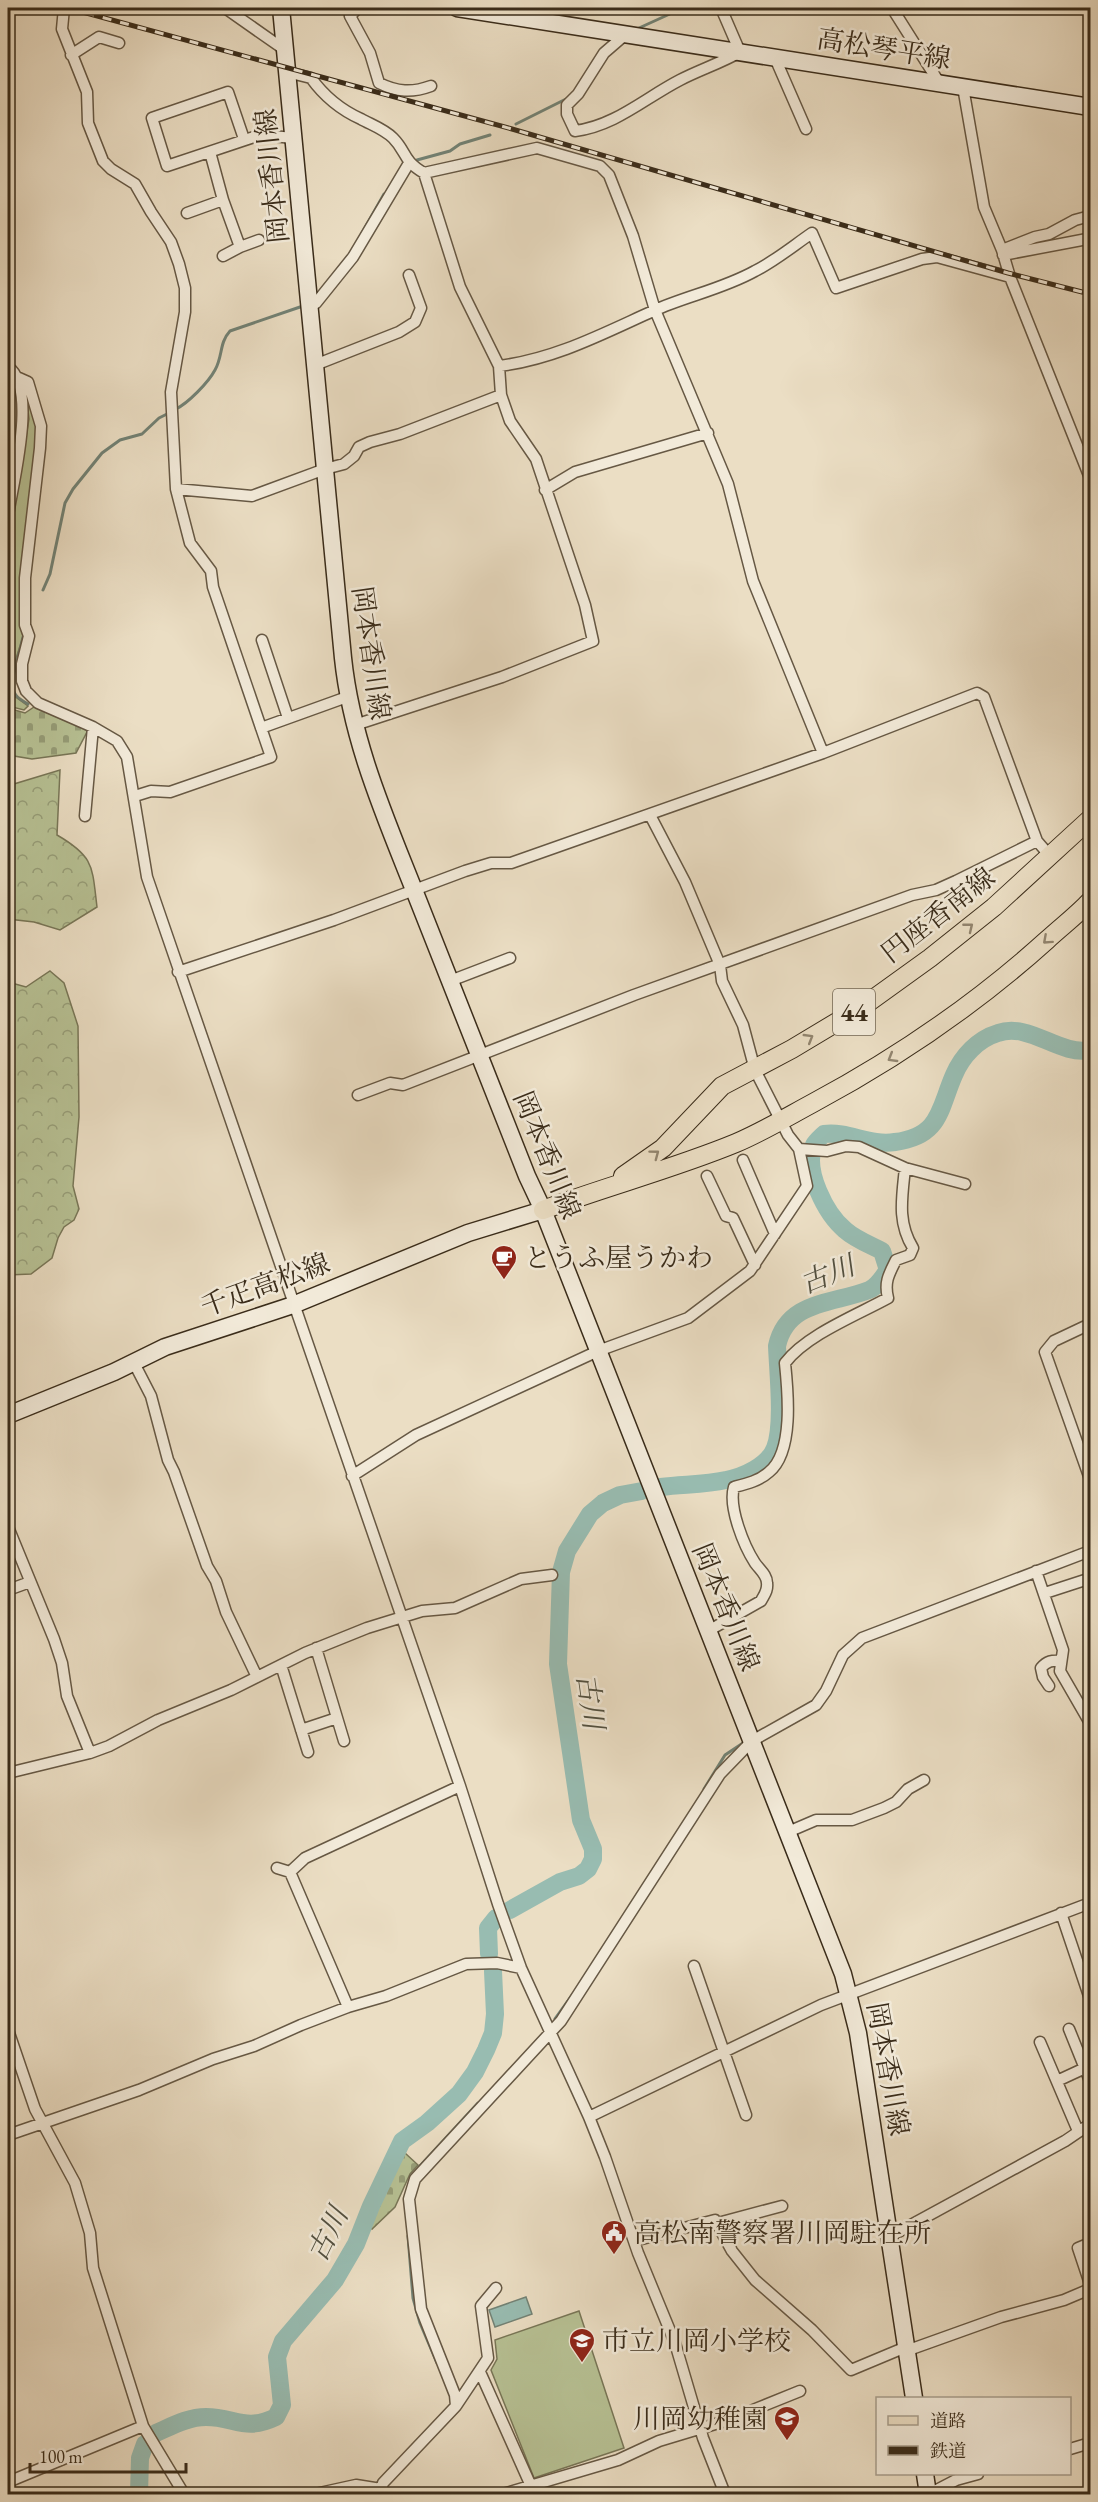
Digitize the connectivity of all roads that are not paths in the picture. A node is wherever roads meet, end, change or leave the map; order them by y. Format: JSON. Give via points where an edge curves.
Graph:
{"nodes":[{"id":1,"x":64,"y":8,"type":"edge"},
{"id":2,"x":225,"y":8,"type":"edge"},
{"id":3,"x":281,"y":8,"type":"edge"},
{"id":4,"x":358,"y":8,"type":"edge"},
{"id":5,"x":457,"y":8,"type":"edge"},
{"id":6,"x":721,"y":8,"type":"edge"},
{"id":7,"x":892,"y":8,"type":"edge"},
{"id":8,"x":626,"y":34,"type":"junction"},
{"id":9,"x":119,"y":42,"type":"dead end"},
{"id":10,"x":285,"y":50,"type":"junction"},
{"id":11,"x":740,"y":52,"type":"junction"},
{"id":12,"x":71,"y":55,"type":"junction"},
{"id":13,"x":775,"y":58,"type":"junction"},
{"id":14,"x":287,"y":72,"type":"junction"},
{"id":15,"x":940,"y":84,"type":"junction"},
{"id":16,"x":431,"y":86,"type":"dead end"},
{"id":17,"x":963,"y":87,"type":"junction"},
{"id":18,"x":1090,"y":107,"type":"edge"},
{"id":19,"x":806,"y":129,"type":"dead end"},
{"id":20,"x":294,"y":138,"type":"junction"},
{"id":21,"x":244,"y":140,"type":"junction"},
{"id":22,"x":210,"y":152,"type":"junction"},
{"id":23,"x":409,"y":163,"type":"junction"},
{"id":24,"x":424,"y":172,"type":"junction"},
{"id":25,"x":223,"y":200,"type":"junction"},
{"id":26,"x":187,"y":213,"type":"dead end"},
{"id":27,"x":1090,"y":216,"type":"edge"},
{"id":28,"x":1088,"y":239,"type":"dead end"},
{"id":29,"x":259,"y":240,"type":"dead end"},
{"id":30,"x":240,"y":247,"type":"junction"},
{"id":31,"x":1003,"y":252,"type":"junction"},
{"id":32,"x":223,"y":256,"type":"dead end"},
{"id":33,"x":409,"y":275,"type":"dead end"},
{"id":34,"x":1010,"y":277,"type":"junction"},
{"id":35,"x":310,"y":306,"type":"junction"},
{"id":36,"x":655,"y":310,"type":"junction"},
{"id":37,"x":315,"y":365,"type":"junction"},
{"id":38,"x":8,"y":366,"type":"edge"},
{"id":39,"x":499,"y":366,"type":"junction"},
{"id":40,"x":19,"y":378,"type":"junction"},
{"id":41,"x":501,"y":395,"type":"junction"},
{"id":42,"x":708,"y":433,"type":"junction"},
{"id":43,"x":1086,"y":453,"type":"edge"},
{"id":44,"x":325,"y":469,"type":"junction"},
{"id":45,"x":1090,"y":478,"type":"edge"},
{"id":46,"x":176,"y":489,"type":"junction"},
{"id":47,"x":545,"y":490,"type":"junction"},
{"id":48,"x":8,"y":515,"type":"edge"},
{"id":49,"x":262,"y":640,"type":"dead end"},
{"id":50,"x":347,"y":697,"type":"junction"},
{"id":51,"x":288,"y":718,"type":"junction"},
{"id":52,"x":353,"y":724,"type":"junction"},
{"id":53,"x":93,"y":727,"type":"junction"},
{"id":54,"x":261,"y":728,"type":"junction"},
{"id":55,"x":823,"y":753,"type":"junction"},
{"id":56,"x":135,"y":796,"type":"junction"},
{"id":57,"x":650,"y":815,"type":"junction"},
{"id":58,"x":85,"y":816,"type":"dead end"},
{"id":59,"x":1090,"y":819,"type":"edge"},
{"id":60,"x":1037,"y":842,"type":"junction"},
{"id":61,"x":1050,"y":856,"type":"junction"},
{"id":62,"x":414,"y":891,"type":"junction"},
{"id":63,"x":1090,"y":900,"type":"edge"},
{"id":64,"x":510,"y":958,"type":"dead end"},
{"id":65,"x":720,"y":965,"type":"junction"},
{"id":66,"x":178,"y":972,"type":"junction"},
{"id":67,"x":450,"y":981,"type":"junction"},
{"id":68,"x":479,"y":1055,"type":"junction"},
{"id":69,"x":755,"y":1070,"type":"junction"},
{"id":70,"x":358,"y":1095,"type":"dead end"},
{"id":71,"x":780,"y":1121,"type":"junction"},
{"id":72,"x":803,"y":1149,"type":"junction"},
{"id":73,"x":743,"y":1161,"type":"dead end"},
{"id":74,"x":905,"y":1168,"type":"junction"},
{"id":75,"x":707,"y":1176,"type":"dead end"},
{"id":76,"x":964,"y":1184,"type":"dead end"},
{"id":77,"x":607,"y":1186,"type":"junction"},
{"id":78,"x":543,"y":1210,"type":"junction"},
{"id":79,"x":775,"y":1234,"type":"junction"},
{"id":80,"x":755,"y":1264,"type":"junction"},
{"id":81,"x":293,"y":1305,"type":"junction"},
{"id":82,"x":1090,"y":1324,"type":"edge"},
{"id":83,"x":598,"y":1351,"type":"junction"},
{"id":84,"x":134,"y":1363,"type":"junction"},
{"id":85,"x":8,"y":1414,"type":"edge"},
{"id":86,"x":352,"y":1476,"type":"junction"},
{"id":87,"x":1090,"y":1479,"type":"edge"},
{"id":88,"x":8,"y":1527,"type":"edge"},
{"id":89,"x":1090,"y":1551,"type":"edge"},
{"id":90,"x":1036,"y":1571,"type":"junction"},
{"id":91,"x":552,"y":1575,"type":"dead end"},
{"id":92,"x":1085,"y":1580,"type":"dead end"},
{"id":93,"x":30,"y":1582,"type":"junction"},
{"id":94,"x":8,"y":1590,"type":"edge"},
{"id":95,"x":1045,"y":1593,"type":"junction"},
{"id":96,"x":400,"y":1619,"type":"junction"},
{"id":97,"x":708,"y":1631,"type":"junction"},
{"id":98,"x":316,"y":1648,"type":"junction"},
{"id":99,"x":1061,"y":1661,"type":"junction"},
{"id":100,"x":280,"y":1665,"type":"junction"},
{"id":101,"x":257,"y":1677,"type":"junction"},
{"id":102,"x":1049,"y":1686,"type":"dead end"},
{"id":103,"x":337,"y":1718,"type":"junction"},
{"id":104,"x":1090,"y":1723,"type":"edge"},
{"id":105,"x":301,"y":1730,"type":"junction"},
{"id":106,"x":344,"y":1741,"type":"dead end"},
{"id":107,"x":752,"y":1741,"type":"junction"},
{"id":108,"x":308,"y":1752,"type":"dead end"},
{"id":109,"x":90,"y":1753,"type":"junction"},
{"id":110,"x":8,"y":1773,"type":"edge"},
{"id":111,"x":924,"y":1780,"type":"dead end"},
{"id":112,"x":460,"y":1786,"type":"junction"},
{"id":113,"x":788,"y":1832,"type":"junction"},
{"id":114,"x":277,"y":1868,"type":"dead end"},
{"id":115,"x":290,"y":1872,"type":"junction"},
{"id":116,"x":1090,"y":1903,"type":"edge"},
{"id":117,"x":1061,"y":1913,"type":"junction"},
{"id":118,"x":694,"y":1966,"type":"dead end"},
{"id":119,"x":521,"y":1968,"type":"junction"},
{"id":120,"x":849,"y":1994,"type":"junction"},
{"id":121,"x":1090,"y":1999,"type":"edge"},
{"id":122,"x":348,"y":2007,"type":"junction"},
{"id":123,"x":1069,"y":2028,"type":"dead end"},
{"id":124,"x":8,"y":2030,"type":"edge"},
{"id":125,"x":550,"y":2034,"type":"junction"},
{"id":126,"x":1040,"y":2042,"type":"dead end"},
{"id":127,"x":724,"y":2051,"type":"junction"},
{"id":128,"x":1085,"y":2068,"type":"junction"},
{"id":129,"x":1057,"y":2081,"type":"junction"},
{"id":130,"x":1090,"y":2081,"type":"edge"},
{"id":131,"x":746,"y":2115,"type":"dead end"},
{"id":132,"x":589,"y":2117,"type":"junction"},
{"id":133,"x":41,"y":2122,"type":"junction"},
{"id":134,"x":1090,"y":2124,"type":"edge"},
{"id":135,"x":1078,"y":2131,"type":"junction"},
{"id":136,"x":8,"y":2135,"type":"edge"},
{"id":137,"x":782,"y":2206,"type":"dead end"},
{"id":138,"x":718,"y":2223,"type":"junction"},
{"id":139,"x":889,"y":2237,"type":"junction"},
{"id":140,"x":634,"y":2241,"type":"junction"},
{"id":141,"x":1090,"y":2243,"type":"edge"},
{"id":142,"x":1090,"y":2287,"type":"edge"},
{"id":143,"x":496,"y":2288,"type":"dead end"},
{"id":144,"x":906,"y":2349,"type":"junction"},
{"id":145,"x":480,"y":2372,"type":"junction"},
{"id":146,"x":800,"y":2391,"type":"dead end"},
{"id":147,"x":914,"y":2397,"type":"edge"},
{"id":148,"x":456,"y":2406,"type":"junction"},
{"id":149,"x":143,"y":2426,"type":"junction"},
{"id":150,"x":701,"y":2430,"type":"junction"},
{"id":151,"x":1090,"y":2443,"type":"edge"},
{"id":152,"x":1071,"y":2449,"type":"edge"},
{"id":153,"x":925,"y":2475,"type":"edge"},
{"id":154,"x":974,"y":2475,"type":"edge"},
{"id":155,"x":8,"y":2482,"type":"edge"},
{"id":156,"x":531,"y":2486,"type":"junction"},
{"id":157,"x":380,"y":2492,"type":"edge"},
{"id":158,"x":184,"y":2494,"type":"edge"},
{"id":159,"x":315,"y":2494,"type":"edge"},
{"id":160,"x":503,"y":2494,"type":"edge"},
{"id":161,"x":726,"y":2494,"type":"edge"},
{"id":162,"x":929,"y":2494,"type":"edge"}],
"edges":[{"from":1,"to":12,"type":"street","via":[[62,29]]},
{"from":2,"to":10,"type":"street"},
{"from":3,"to":10,"type":"main road","name":"岡本香川線"},
{"from":4,"to":16,"type":"street","via":[[350,16],[370,53],[379,83],[408,92]]},
{"from":5,"to":8,"type":"main road","name":"高松琴平線"},
{"from":6,"to":11,"type":"street"},
{"from":7,"to":15,"type":"street"},
{"from":8,"to":11,"type":"main road","name":"高松琴平線"},
{"from":8,"to":11,"type":"street","via":[[604,53],[567,105],[574,131],[590,129],[623,115],[679,81]]},
{"from":9,"to":12,"type":"street","via":[[99,37]]},
{"from":10,"to":14,"type":"main road","name":"岡本香川線"},
{"from":11,"to":13,"type":"main road","name":"高松琴平線"},
{"from":12,"to":46,"type":"street","via":[[87,92],[88,123],[103,161],[135,184],[171,242],[185,288],[185,312],[171,392]]},
{"from":13,"to":15,"type":"main road","name":"高松琴平線"},
{"from":13,"to":19,"type":"street"},
{"from":14,"to":20,"type":"main road","name":"岡本香川線"},
{"from":14,"to":23,"type":"street","via":[[311,78],[334,103],[394,139]]},
{"from":15,"to":17,"type":"main road","name":"高松琴平線"},
{"from":17,"to":18,"type":"main road","name":"高松琴平線"},
{"from":17,"to":31,"type":"street","via":[[984,207]]},
{"from":20,"to":21,"type":"street","via":[[260,135]]},
{"from":20,"to":35,"type":"main road","name":"岡本香川線"},
{"from":21,"to":22,"type":"street"},
{"from":21,"to":22,"type":"street","via":[[228,92],[152,118],[167,166]]},
{"from":22,"to":25,"type":"street"},
{"from":23,"to":24,"type":"street"},
{"from":23,"to":35,"type":"street","via":[[353,257]]},
{"from":24,"to":36,"type":"street","via":[[537,148],[600,166],[609,175],[633,236]]},
{"from":24,"to":39,"type":"street","via":[[460,287]]},
{"from":25,"to":26,"type":"street"},
{"from":25,"to":30,"type":"street"},
{"from":27,"to":31,"type":"street"},
{"from":28,"to":31,"type":"street"},
{"from":29,"to":30,"type":"street"},
{"from":30,"to":32,"type":"street"},
{"from":31,"to":34,"type":"street"},
{"from":33,"to":37,"type":"street","via":[[421,308],[414,322],[368,346]]},
{"from":34,"to":36,"type":"street","via":[[937,257],[922,258],[836,288],[812,233],[755,272]]},
{"from":34,"to":43,"type":"street"},
{"from":35,"to":37,"type":"main road","name":"岡本香川線"},
{"from":36,"to":39,"type":"street","via":[[553,356]]},
{"from":36,"to":42,"type":"street"},
{"from":37,"to":44,"type":"main road","name":"岡本香川線"},
{"from":38,"to":40,"type":"street"},
{"from":39,"to":41,"type":"street"},
{"from":40,"to":48,"type":"street","via":[[24,400]]},
{"from":40,"to":53,"type":"street","via":[[28,382],[40,426],[25,578],[25,625],[29,636],[22,681],[38,703]]},
{"from":41,"to":44,"type":"street","via":[[369,442],[344,464]]},
{"from":41,"to":47,"type":"street","via":[[510,421],[536,459]]},
{"from":42,"to":47,"type":"street","via":[[575,472]]},
{"from":42,"to":55,"type":"street","via":[[732,495],[753,581]]},
{"from":43,"to":45,"type":"street"},
{"from":44,"to":46,"type":"street","via":[[252,496]]},
{"from":44,"to":50,"type":"main road","name":"岡本香川線"},
{"from":46,"to":54,"type":"street","via":[[190,543],[212,571],[213,587]]},
{"from":47,"to":52,"type":"street","via":[[585,605],[593,641],[502,677]]},
{"from":49,"to":51,"type":"street"},
{"from":50,"to":51,"type":"street"},
{"from":50,"to":52,"type":"main road","name":"岡本香川線"},
{"from":51,"to":54,"type":"street"},
{"from":52,"to":62,"type":"main road","name":"岡本香川線"},
{"from":53,"to":56,"type":"street","via":[[123,748]]},
{"from":53,"to":58,"type":"street"},
{"from":54,"to":56,"type":"street","via":[[271,757],[170,792],[151,791]]},
{"from":55,"to":57,"type":"street"},
{"from":55,"to":60,"type":"street","via":[[977,693],[984,697]]},
{"from":56,"to":66,"type":"street","via":[[147,877]]},
{"from":57,"to":62,"type":"street","via":[[511,863],[491,863]]},
{"from":57,"to":65,"type":"street","via":[[685,882]]},
{"from":59,"to":61,"type":"main road","name":"円座香南線","number":"44"},
{"from":60,"to":61,"type":"street"},
{"from":60,"to":65,"type":"street","via":[[936,890]]},
{"from":69,"to":61,"type":"main road","name":"円座香南線","number":"44","one_way":true,"via":[[862,1007],[930,958]]},
{"from":62,"to":66,"type":"street"},
{"from":62,"to":67,"type":"main road","name":"岡本香川線"},
{"from":63,"to":71,"type":"main road","name":"円座香南線","number":"44","one_way":true,"via":[[1027,958],[951,1017],[899,1054]]},
{"from":64,"to":67,"type":"street"},
{"from":65,"to":68,"type":"street"},
{"from":65,"to":69,"type":"street","via":[[722,981],[743,1025]]},
{"from":66,"to":81,"type":"street"},
{"from":67,"to":68,"type":"main road","name":"岡本香川線"},
{"from":68,"to":70,"type":"street","via":[[403,1084],[390,1083]]},
{"from":68,"to":78,"type":"main road","name":"岡本香川線"},
{"from":69,"to":71,"type":"street"},
{"from":77,"to":69,"type":"main road","name":"円座香南線","number":"44","one_way":true,"via":[[663,1148],[722,1086]]},
{"from":71,"to":72,"type":"street"},
{"from":71,"to":77,"type":"main road","name":"円座香南線","number":"44","via":[[684,1163]]},
{"from":72,"to":74,"type":"street","via":[[859,1147]]},
{"from":72,"to":79,"type":"street","via":[[807,1186]]},
{"from":73,"to":79,"type":"street"},
{"from":74,"to":76,"type":"street"},
{"from":74,"to":97,"type":"street","via":[[900,1211],[904,1234],[913,1248],[910,1255],[897,1260],[888,1278],[888,1298],[820,1335],[785,1363],[783,1452],[770,1472],[734,1487],[730,1498],[747,1549],[765,1575],[766,1592],[761,1601]]},
{"from":75,"to":80,"type":"street"},
{"from":77,"to":78,"type":"main road","name":"円座香南線","number":"44"},
{"from":78,"to":81,"type":"main road","name":"千疋高松線","via":[[468,1233]]},
{"from":78,"to":83,"type":"main road","name":"岡本香川線"},
{"from":79,"to":80,"type":"street"},
{"from":80,"to":83,"type":"street","via":[[688,1318]]},
{"from":81,"to":84,"type":"main road","name":"千疋高松線","via":[[165,1347]]},
{"from":81,"to":86,"type":"street"},
{"from":82,"to":87,"type":"street","via":[[1054,1341],[1045,1352]]},
{"from":83,"to":86,"type":"street","via":[[416,1435]]},
{"from":83,"to":97,"type":"main road","name":"岡本香川線"},
{"from":84,"to":85,"type":"main road","name":"千疋高松線"},
{"from":84,"to":101,"type":"street","via":[[151,1396],[168,1460],[207,1566]]},
{"from":86,"to":96,"type":"street"},
{"from":88,"to":93,"type":"street"},
{"from":89,"to":90,"type":"street"},
{"from":90,"to":95,"type":"street"},
{"from":90,"to":107,"type":"street","via":[[862,1638],[843,1655],[816,1705]]},
{"from":91,"to":96,"type":"street","via":[[521,1579],[455,1608],[422,1611]]},
{"from":92,"to":95,"type":"street"},
{"from":93,"to":94,"type":"street"},
{"from":93,"to":109,"type":"street","via":[[54,1640],[67,1696]]},
{"from":95,"to":99,"type":"street","via":[[1063,1650]]},
{"from":96,"to":98,"type":"street"},
{"from":96,"to":112,"type":"street"},
{"from":97,"to":107,"type":"main road","name":"岡本香川線"},
{"from":98,"to":100,"type":"street"},
{"from":98,"to":103,"type":"street"},
{"from":99,"to":102,"type":"street","via":[[1053,1660],[1041,1668]]},
{"from":99,"to":104,"type":"street","via":[[1063,1678]]},
{"from":100,"to":101,"type":"street"},
{"from":100,"to":105,"type":"street"},
{"from":101,"to":109,"type":"street"},
{"from":103,"to":105,"type":"street"},
{"from":103,"to":106,"type":"street"},
{"from":105,"to":108,"type":"street"},
{"from":107,"to":113,"type":"main road","name":"岡本香川線"},
{"from":107,"to":125,"type":"street","via":[[720,1774]]},
{"from":109,"to":110,"type":"street"},
{"from":111,"to":113,"type":"street","via":[[884,1808],[852,1820],[816,1820]]},
{"from":112,"to":115,"type":"street","via":[[305,1858]]},
{"from":112,"to":119,"type":"street"},
{"from":113,"to":120,"type":"main road","name":"岡本香川線"},
{"from":114,"to":115,"type":"street"},
{"from":115,"to":122,"type":"street"},
{"from":116,"to":117,"type":"street"},
{"from":117,"to":120,"type":"street"},
{"from":117,"to":121,"type":"street"},
{"from":118,"to":127,"type":"street"},
{"from":119,"to":122,"type":"street","via":[[497,1963],[466,1964],[387,1996]]},
{"from":119,"to":125,"type":"street"},
{"from":120,"to":127,"type":"street"},
{"from":120,"to":139,"type":"main road","name":"岡本香川線"},
{"from":122,"to":133,"type":"street","via":[[139,2090]]},
{"from":123,"to":128,"type":"street"},
{"from":124,"to":133,"type":"street"},
{"from":125,"to":132,"type":"street"},
{"from":125,"to":148,"type":"street","via":[[421,2170],[411,2188],[421,2309]]},
{"from":126,"to":129,"type":"street"},
{"from":127,"to":131,"type":"street"},
{"from":127,"to":132,"type":"street"},
{"from":128,"to":129,"type":"street"},
{"from":128,"to":130,"type":"street"},
{"from":129,"to":135,"type":"street"},
{"from":132,"to":140,"type":"street"},
{"from":133,"to":136,"type":"street"},
{"from":133,"to":149,"type":"street","via":[[75,2183],[90,2232],[93,2268]]},
{"from":134,"to":135,"type":"street"},
{"from":135,"to":139,"type":"street"},
{"from":137,"to":138,"type":"street"},
{"from":138,"to":140,"type":"street","via":[[715,2220]]},
{"from":138,"to":144,"type":"street","via":[[732,2251],[754,2280],[851,2370]]},
{"from":139,"to":144,"type":"main road","name":"岡本香川線"},
{"from":140,"to":150,"type":"street","via":[[675,2343]]},
{"from":141,"to":142,"type":"street","via":[[1078,2248]]},
{"from":142,"to":144,"type":"street","via":[[1064,2300]]},
{"from":143,"to":145,"type":"street","via":[[481,2306],[489,2351]]},
{"from":144,"to":147,"type":"main road","name":"岡本香川線"},
{"from":145,"to":148,"type":"street"},
{"from":145,"to":156,"type":"street"},
{"from":146,"to":150,"type":"street"},
{"from":148,"to":157,"type":"street","via":[[383,2483]]},
{"from":149,"to":155,"type":"street"},
{"from":149,"to":158,"type":"street"},
{"from":150,"to":156,"type":"street"},
{"from":150,"to":161,"type":"street"},
{"from":151,"to":152,"type":"street"},
{"from":153,"to":162,"type":"main road"},
{"from":154,"to":162,"type":"street"},
{"from":156,"to":160,"type":"street"},
{"from":157,"to":159,"type":"street","via":[[356,2485]]}]}
